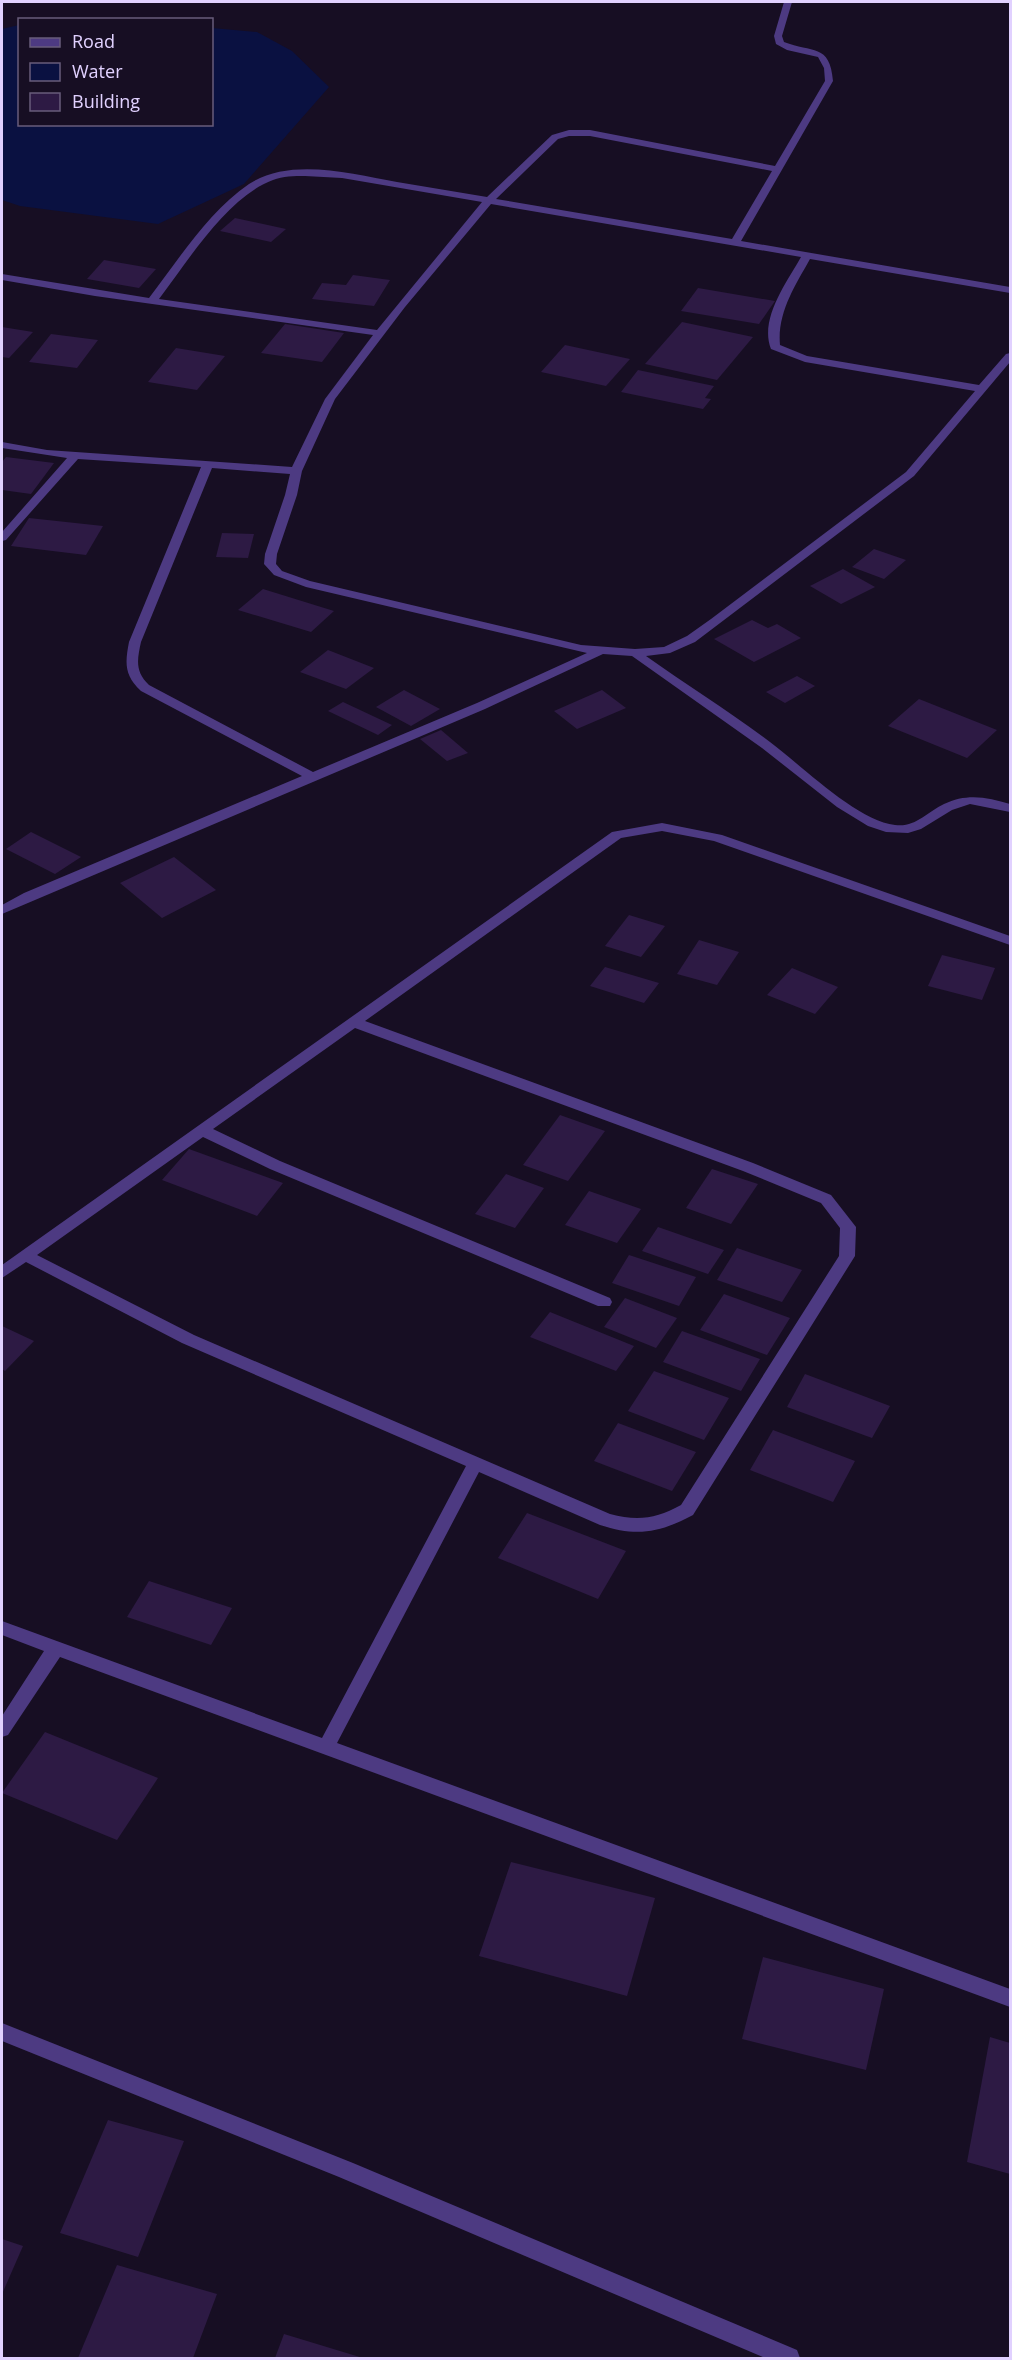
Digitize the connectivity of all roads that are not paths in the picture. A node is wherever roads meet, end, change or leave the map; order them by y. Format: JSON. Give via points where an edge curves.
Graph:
{"nodes":[{"id":1,"x":788,"y":2,"type":"edge"},
{"id":2,"x":778,"y":169,"type":"junction"},
{"id":3,"x":488,"y":201,"type":"junction"},
{"id":4,"x":735,"y":243,"type":"junction"},
{"id":5,"x":807,"y":256,"type":"junction"},
{"id":6,"x":2,"y":277,"type":"edge"},
{"id":7,"x":1011,"y":290,"type":"edge"},
{"id":8,"x":152,"y":301,"type":"junction"},
{"id":9,"x":380,"y":333,"type":"junction"},
{"id":10,"x":1011,"y":356,"type":"edge"},
{"id":11,"x":982,"y":389,"type":"junction"},
{"id":12,"x":2,"y":445,"type":"edge"},
{"id":13,"x":75,"y":455,"type":"junction"},
{"id":14,"x":208,"y":464,"type":"junction"},
{"id":15,"x":296,"y":471,"type":"junction"},
{"id":16,"x":2,"y":538,"type":"edge"},
{"id":17,"x":601,"y":651,"type":"junction"},
{"id":18,"x":635,"y":653,"type":"junction"},
{"id":19,"x":313,"y":777,"type":"junction"},
{"id":20,"x":1011,"y":807,"type":"edge"},
{"id":21,"x":2,"y":910,"type":"edge"},
{"id":22,"x":1011,"y":941,"type":"edge"},
{"id":23,"x":353,"y":1022,"type":"junction"},
{"id":24,"x":201,"y":1130,"type":"junction"},
{"id":25,"x":25,"y":1255,"type":"junction"},
{"id":26,"x":2,"y":1272,"type":"edge"},
{"id":27,"x":604,"y":1302,"type":"dead end"},
{"id":28,"x":476,"y":1463,"type":"junction"},
{"id":29,"x":2,"y":1628,"type":"edge"},
{"id":30,"x":56,"y":1648,"type":"junction"},
{"id":31,"x":2,"y":1730,"type":"edge"},
{"id":32,"x":326,"y":1747,"type":"junction"},
{"id":33,"x":1011,"y":1998,"type":"edge"},
{"id":34,"x":2,"y":2032,"type":"edge"},
{"id":35,"x":789,"y":2358,"type":"edge"}],
"edges":[{"from":1,"to":2,"type":"street","via":[[778,36],[780,44],[824,56],[829,63],[829,81]]},
{"from":2,"to":3,"type":"street","via":[[590,133],[568,133],[555,137]]},
{"from":2,"to":4,"type":"street"},
{"from":3,"to":4,"type":"street"},
{"from":3,"to":8,"type":"street","via":[[342,175],[308,172],[270,177],[245,189]]},
{"from":3,"to":9,"type":"street"},
{"from":4,"to":5,"type":"street"},
{"from":5,"to":7,"type":"street"},
{"from":5,"to":11,"type":"street","via":[[779,308],[773,336],[775,347],[805,359]]},
{"from":6,"to":8,"type":"street"},
{"from":8,"to":9,"type":"street"},
{"from":9,"to":15,"type":"street","via":[[330,399]]},
{"from":10,"to":11,"type":"street"},
{"from":11,"to":18,"type":"street","via":[[910,474],[691,639],[666,651]]},
{"from":12,"to":13,"type":"street"},
{"from":13,"to":14,"type":"street"},
{"from":13,"to":16,"type":"street"},
{"from":14,"to":15,"type":"street"},
{"from":14,"to":19,"type":"street","via":[[135,642],[130,667],[134,678],[145,687]]},
{"from":15,"to":17,"type":"street","via":[[271,554],[270,564],[278,573],[306,584],[581,650]]},
{"from":17,"to":18,"type":"street"},
{"from":17,"to":19,"type":"street"},
{"from":18,"to":20,"type":"street","via":[[861,816],[886,828],[909,830],[956,803],[972,800]]},
{"from":19,"to":21,"type":"street"},
{"from":22,"to":23,"type":"street","via":[[728,842],[662,827],[617,835]]},
{"from":23,"to":24,"type":"street"},
{"from":23,"to":28,"type":"street","via":[[759,1171],[826,1199],[848,1227],[847,1256],[687,1510],[667,1521],[634,1528],[606,1520]]},
{"from":24,"to":25,"type":"street"},
{"from":24,"to":27,"type":"street","via":[[275,1165]]},
{"from":25,"to":26,"type":"street"},
{"from":25,"to":28,"type":"street","via":[[188,1339]]},
{"from":28,"to":32,"type":"street"},
{"from":29,"to":30,"type":"street"},
{"from":30,"to":31,"type":"street"},
{"from":30,"to":32,"type":"street"},
{"from":32,"to":33,"type":"street"},
{"from":34,"to":35,"type":"street","via":[[346,2170]]}]}
